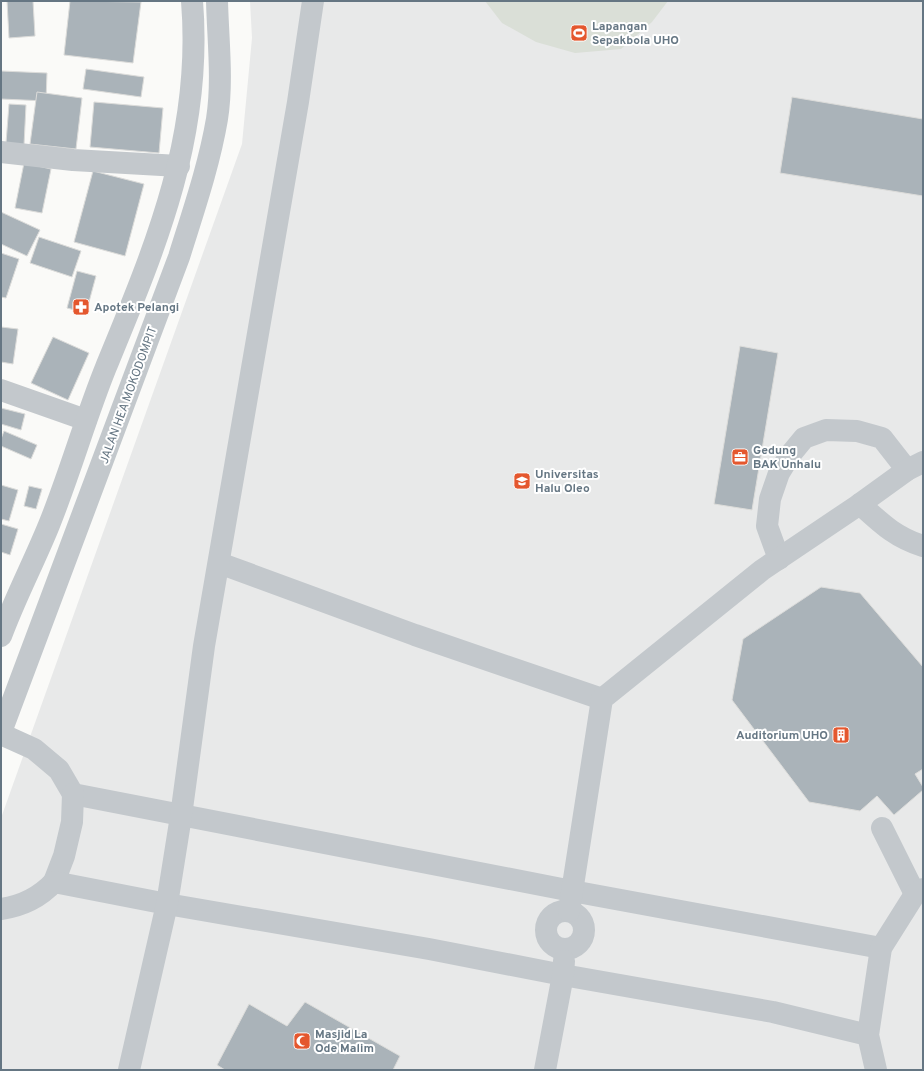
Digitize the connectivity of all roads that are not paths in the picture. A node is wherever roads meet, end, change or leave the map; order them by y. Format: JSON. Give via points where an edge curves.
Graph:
{"nodes":[{"id":1,"x":192,"y":1,"type":"edge"},
{"id":2,"x":217,"y":1,"type":"edge"},
{"id":3,"x":313,"y":1,"type":"edge"},
{"id":4,"x":1,"y":152,"type":"edge"},
{"id":5,"x":179,"y":166,"type":"junction"},
{"id":6,"x":106,"y":368,"type":"junction"},
{"id":7,"x":133,"y":381,"type":"junction"},
{"id":8,"x":1,"y":390,"type":"edge"},
{"id":9,"x":86,"y":420,"type":"junction"},
{"id":10,"x":915,"y":466,"type":"edge"},
{"id":11,"x":860,"y":504,"type":"junction"},
{"id":12,"x":923,"y":546,"type":"edge"},
{"id":13,"x":779,"y":559,"type":"junction"},
{"id":14,"x":218,"y":563,"type":"junction"},
{"id":15,"x":1,"y":635,"type":"edge"},
{"id":16,"x":602,"y":699,"type":"junction"},
{"id":17,"x":1,"y":733,"type":"edge"},
{"id":18,"x":73,"y":794,"type":"junction"},
{"id":19,"x":181,"y":816,"type":"junction"},
{"id":20,"x":882,"y":828,"type":"dead end"},
{"id":21,"x":54,"y":882,"type":"junction"},
{"id":22,"x":919,"y":891,"type":"edge"},
{"id":23,"x":571,"y":901,"type":"junction"},
{"id":24,"x":167,"y":904,"type":"junction"},
{"id":25,"x":1,"y":908,"type":"edge"},
{"id":26,"x":881,"y":948,"type":"junction"},
{"id":27,"x":565,"y":950,"type":"junction"},
{"id":28,"x":563,"y":975,"type":"junction"},
{"id":29,"x":868,"y":1036,"type":"junction"},
{"id":30,"x":129,"y":1070,"type":"edge"},
{"id":31,"x":545,"y":1070,"type":"edge"},
{"id":32,"x":876,"y":1070,"type":"edge"}],
"edges":[{"from":1,"to":5,"type":"street","via":[[192,98]]},
{"from":2,"to":7,"type":"street","name":"JALAN HEA MOKODOMPIT","via":[[217,118],[203,180],[179,257]]},
{"from":3,"to":14,"type":"street","via":[[297,109]]},
{"from":4,"to":5,"type":"street","via":[[73,160]]},
{"from":5,"to":6,"type":"street","via":[[137,293]]},
{"from":6,"to":7,"type":"street"},
{"from":6,"to":9,"type":"street"},
{"from":7,"to":17,"type":"street","name":"JALAN HEA MOKODOMPIT"},
{"from":8,"to":9,"type":"street"},
{"from":9,"to":15,"type":"street","via":[[49,524]]},
{"from":10,"to":11,"type":"street"},
{"from":10,"to":13,"type":"street","via":[[882,438],[857,431],[826,430],[804,438],[779,473],[770,500],[767,526]]},
{"from":11,"to":12,"type":"street","via":[[904,540]]},
{"from":11,"to":13,"type":"street"},
{"from":13,"to":16,"type":"street"},
{"from":14,"to":16,"type":"street","via":[[415,635]]},
{"from":14,"to":19,"type":"street"},
{"from":16,"to":23,"type":"street"},
{"from":17,"to":18,"type":"street","via":[[34,749],[59,770]]},
{"from":18,"to":19,"type":"street"},
{"from":18,"to":21,"type":"street","via":[[72,822],[64,856]]},
{"from":19,"to":23,"type":"street"},
{"from":19,"to":24,"type":"street"},
{"from":20,"to":22,"type":"street"},
{"from":21,"to":24,"type":"street"},
{"from":21,"to":25,"type":"street","via":[[43,894],[14,907]]},
{"from":22,"to":26,"type":"street"},
{"from":23,"to":26,"type":"street"},
{"from":23,"to":27,"type":"street","via":[[584,926],[583,938],[576,947]]},
{"from":23,"to":27,"type":"street","via":[[549,918],[545,928],[547,939],[555,947]]},
{"from":24,"to":28,"type":"street","via":[[429,948]]},
{"from":24,"to":30,"type":"street"},
{"from":26,"to":29,"type":"street"},
{"from":27,"to":28,"type":"street"},
{"from":28,"to":29,"type":"street","via":[[772,1012]]},
{"from":28,"to":31,"type":"street"},
{"from":29,"to":32,"type":"street"}]}
